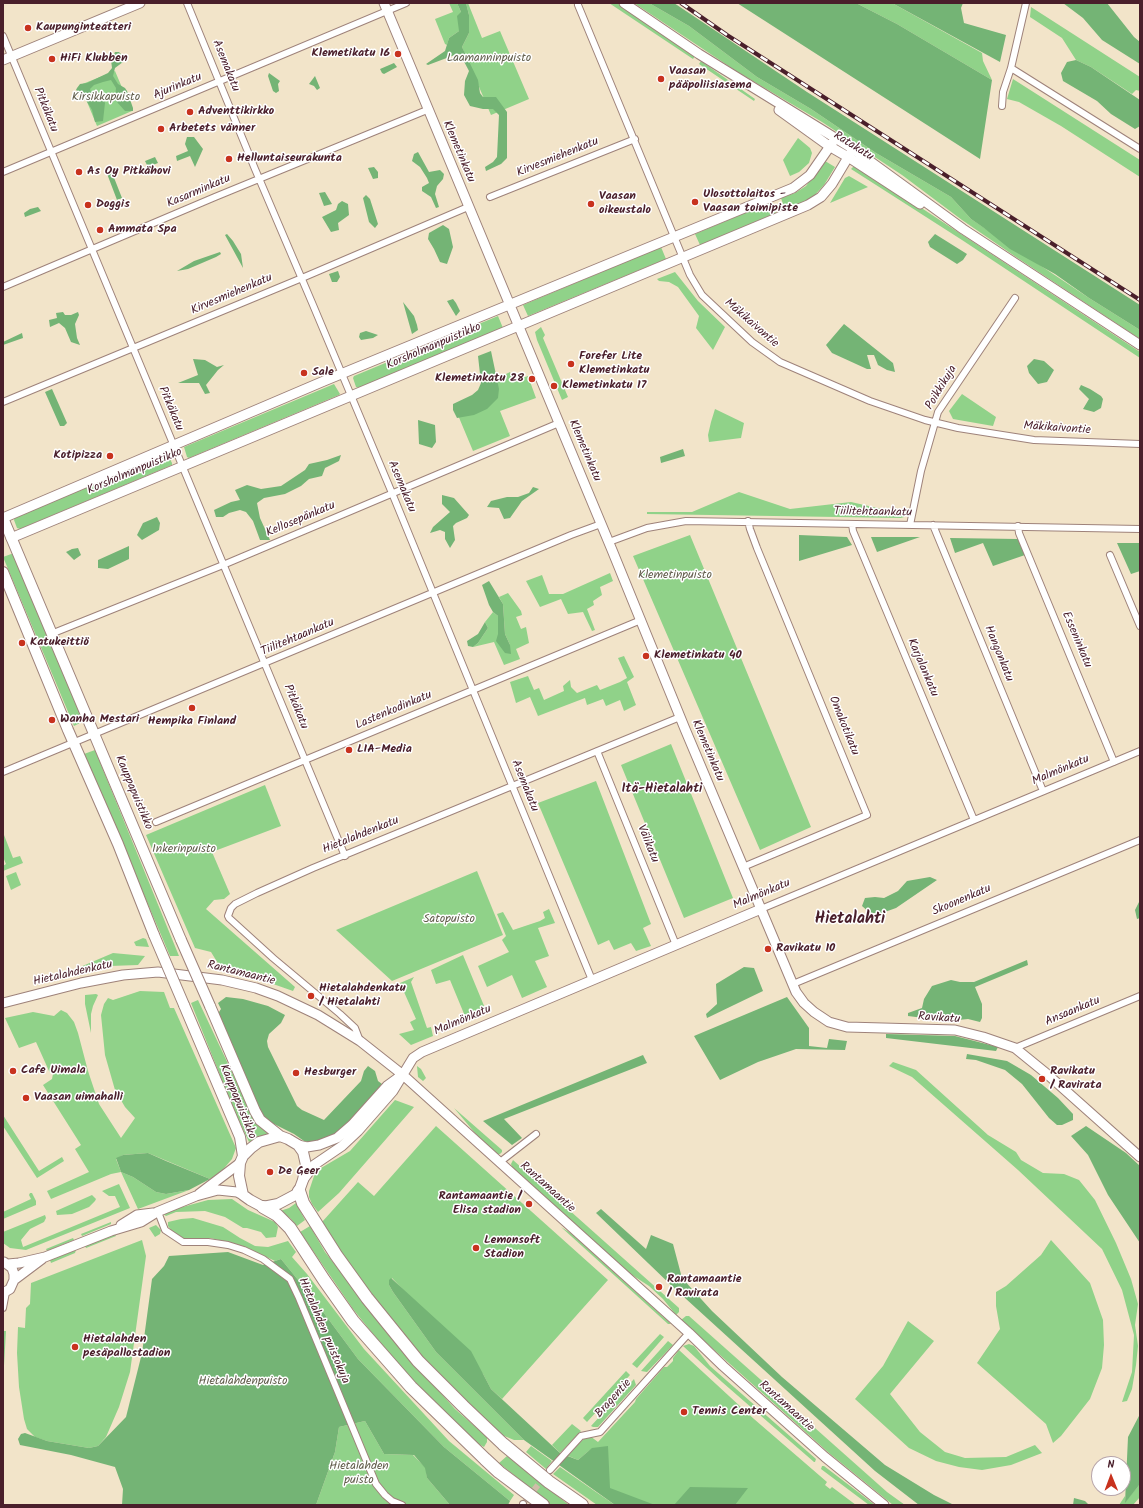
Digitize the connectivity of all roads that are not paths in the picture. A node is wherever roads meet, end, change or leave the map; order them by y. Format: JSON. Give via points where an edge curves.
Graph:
{"nodes":[{"id":1,"x":140,"y":3,"type":"edge"},
{"id":2,"x":187,"y":3,"type":"edge"},
{"id":3,"x":406,"y":3,"type":"edge"},
{"id":4,"x":624,"y":3,"type":"edge"},
{"id":5,"x":1026,"y":3,"type":"edge"},
{"id":6,"x":578,"y":5,"type":"dead end"},
{"id":7,"x":385,"y":7,"type":"edge"},
{"id":8,"x":3,"y":36,"type":"edge"},
{"id":9,"x":7,"y":59,"type":"edge"},
{"id":10,"x":1011,"y":68,"type":"junction"},
{"id":11,"x":736,"y":77,"type":"junction"},
{"id":12,"x":219,"y":82,"type":"junction"},
{"id":13,"x":1002,"y":106,"type":"dead end"},
{"id":14,"x":427,"y":110,"type":"junction"},
{"id":15,"x":835,"y":138,"type":"junction"},
{"id":16,"x":634,"y":139,"type":"junction"},
{"id":17,"x":829,"y":146,"type":"junction"},
{"id":18,"x":1140,"y":149,"type":"edge"},
{"id":19,"x":50,"y":152,"type":"junction"},
{"id":20,"x":850,"y":153,"type":"junction"},
{"id":21,"x":3,"y":172,"type":"edge"},
{"id":22,"x":259,"y":179,"type":"junction"},
{"id":23,"x":490,"y":197,"type":"dead end"},
{"id":24,"x":468,"y":207,"type":"junction"},
{"id":25,"x":675,"y":237,"type":"junction"},
{"id":26,"x":92,"y":250,"type":"junction"},
{"id":27,"x":683,"y":257,"type":"junction"},
{"id":28,"x":302,"y":278,"type":"junction"},
{"id":29,"x":3,"y":288,"type":"edge"},
{"id":30,"x":1015,"y":298,"type":"dead end"},
{"id":31,"x":510,"y":305,"type":"junction"},
{"id":32,"x":518,"y":326,"type":"junction"},
{"id":33,"x":1140,"y":345,"type":"edge"},
{"id":34,"x":133,"y":348,"type":"junction"},
{"id":35,"x":342,"y":374,"type":"junction"},
{"id":36,"x":351,"y":396,"type":"junction"},
{"id":37,"x":3,"y":402,"type":"edge"},
{"id":38,"x":935,"y":422,"type":"junction"},
{"id":39,"x":559,"y":423,"type":"junction"},
{"id":40,"x":1140,"y":444,"type":"edge"},
{"id":41,"x":173,"y":445,"type":"junction"},
{"id":42,"x":182,"y":466,"type":"junction"},
{"id":43,"x":392,"y":493,"type":"junction"},
{"id":44,"x":3,"y":518,"type":"edge"},
{"id":45,"x":748,"y":521,"type":"junction"},
{"id":46,"x":601,"y":524,"type":"junction"},
{"id":47,"x":852,"y":524,"type":"junction"},
{"id":48,"x":910,"y":524,"type":"junction"},
{"id":49,"x":933,"y":525,"type":"junction"},
{"id":50,"x":1018,"y":526,"type":"junction"},
{"id":51,"x":1140,"y":529,"type":"edge"},
{"id":52,"x":7,"y":540,"type":"edge"},
{"id":53,"x":609,"y":542,"type":"junction"},
{"id":54,"x":1110,"y":555,"type":"dead end"},
{"id":55,"x":223,"y":565,"type":"junction"},
{"id":56,"x":3,"y":572,"type":"edge"},
{"id":57,"x":432,"y":593,"type":"junction"},
{"id":58,"x":641,"y":620,"type":"junction"},
{"id":59,"x":1140,"y":626,"type":"edge"},
{"id":60,"x":51,"y":634,"type":"junction"},
{"id":61,"x":265,"y":663,"type":"junction"},
{"id":62,"x":473,"y":690,"type":"junction"},
{"id":63,"x":680,"y":717,"type":"junction"},
{"id":64,"x":94,"y":734,"type":"junction"},
{"id":65,"x":74,"y":743,"type":"junction"},
{"id":66,"x":597,"y":751,"type":"junction"},
{"id":67,"x":1140,"y":751,"type":"edge"},
{"id":68,"x":305,"y":760,"type":"junction"},
{"id":69,"x":1114,"y":762,"type":"junction"},
{"id":70,"x":3,"y":772,"type":"edge"},
{"id":71,"x":513,"y":786,"type":"junction"},
{"id":72,"x":1043,"y":791,"type":"junction"},
{"id":73,"x":974,"y":820,"type":"junction"},
{"id":74,"x":156,"y":822,"type":"dead end"},
{"id":75,"x":1140,"y":840,"type":"edge"},
{"id":76,"x":345,"y":856,"type":"junction"},
{"id":77,"x":743,"y":866,"type":"junction"},
{"id":78,"x":761,"y":909,"type":"junction"},
{"id":79,"x":676,"y":944,"type":"junction"},
{"id":80,"x":149,"y":972,"type":"joint"},
{"id":81,"x":592,"y":980,"type":"junction"},
{"id":82,"x":793,"y":984,"type":"junction"},
{"id":83,"x":1140,"y":996,"type":"edge"},
{"id":84,"x":3,"y":1004,"type":"edge"},
{"id":85,"x":360,"y":1041,"type":"junction"},
{"id":86,"x":1015,"y":1048,"type":"junction"},
{"id":87,"x":403,"y":1075,"type":"junction"},
{"id":88,"x":536,"y":1134,"type":"dead end"},
{"id":89,"x":280,"y":1136,"type":"junction"},
{"id":90,"x":298,"y":1145,"type":"junction"},
{"id":91,"x":1140,"y":1157,"type":"edge"},
{"id":92,"x":242,"y":1160,"type":"junction"},
{"id":93,"x":500,"y":1162,"type":"junction"},
{"id":94,"x":301,"y":1185,"type":"junction"},
{"id":95,"x":243,"y":1195,"type":"junction"},
{"id":96,"x":196,"y":1196,"type":"junction"},
{"id":97,"x":264,"y":1207,"type":"junction"},
{"id":98,"x":157,"y":1212,"type":"junction"},
{"id":99,"x":45,"y":1258,"type":"junction"},
{"id":100,"x":5,"y":1263,"type":"edge"},
{"id":101,"x":14,"y":1280,"type":"junction"},
{"id":102,"x":5,"y":1293,"type":"edge"},
{"id":103,"x":3,"y":1308,"type":"edge"},
{"id":104,"x":689,"y":1332,"type":"junction"},
{"id":105,"x":550,"y":1470,"type":"tunnel mouth"},
{"id":106,"x":402,"y":1505,"type":"edge"},
{"id":107,"x":543,"y":1505,"type":"edge"},
{"id":108,"x":582,"y":1505,"type":"edge"},
{"id":109,"x":884,"y":1505,"type":"edge"}],
"edges":[{"from":1,"to":9,"type":"main road"},
{"from":2,"to":12,"type":"street","name":"Asemakatu"},
{"from":3,"to":7,"type":"street","name":"Ajurinkatu"},
{"from":4,"to":11,"type":"main road","name":"Ratakatu"},
{"from":5,"to":10,"type":"street"},
{"from":6,"to":16,"type":"street","name":"Mäkikaivontie"},
{"from":7,"to":12,"type":"street","name":"Ajurinkatu"},
{"from":7,"to":14,"type":"main road","name":"Klemetinkatu"},
{"from":8,"to":9,"type":"street","name":"Pitkäkatu"},
{"from":9,"to":19,"type":"street","name":"Pitkäkatu"},
{"from":10,"to":13,"type":"street","via":[[1003,92]]},
{"from":10,"to":18,"type":"street"},
{"from":11,"to":15,"type":"main road","name":"Ratakatu"},
{"from":11,"to":17,"type":"main road","name":"Ratakatu"},
{"from":12,"to":19,"type":"street","name":"Ajurinkatu"},
{"from":12,"to":22,"type":"street","name":"Asemakatu"},
{"from":14,"to":22,"type":"street","name":"Kasarminkatu"},
{"from":14,"to":24,"type":"main road","name":"Klemetinkatu"},
{"from":15,"to":17,"type":"main road","name":"Korsholmanpuistikko"},
{"from":15,"to":20,"type":"main road","name":"Ratakatu"},
{"from":16,"to":23,"type":"street","name":"Kirvesmiehenkatu"},
{"from":16,"to":25,"type":"street","name":"Mäkikaivontie"},
{"from":17,"to":20,"type":"main road","name":"Ratakatu"},
{"from":17,"to":25,"type":"main road","name":"Korsholmanpuistikko","via":[[810,175],[793,188]]},
{"from":19,"to":21,"type":"street","name":"Ajurinkatu"},
{"from":19,"to":26,"type":"street","name":"Pitkäkatu"},
{"from":20,"to":27,"type":"main road","name":"Korsholmanpuistikko","via":[[832,184],[821,197],[808,205]]},
{"from":20,"to":33,"type":"main road","name":"Ratakatu","via":[[907,196],[963,229]]},
{"from":22,"to":26,"type":"street","name":"Kasarminkatu"},
{"from":22,"to":28,"type":"street","name":"Asemakatu"},
{"from":24,"to":28,"type":"street","name":"Kirvesmiehenkatu"},
{"from":24,"to":31,"type":"main road","name":"Klemetinkatu"},
{"from":25,"to":27,"type":"street","name":"Mäkikaivontie"},
{"from":25,"to":31,"type":"main road","name":"Korsholmanpuistikko"},
{"from":26,"to":29,"type":"street","name":"Kasarminkatu"},
{"from":26,"to":34,"type":"street","name":"Pitkäkatu"},
{"from":27,"to":32,"type":"main road","name":"Korsholmanpuistikko"},
{"from":27,"to":38,"type":"street","name":"Mäkikaivontie","via":[[702,295],[752,342],[780,362],[903,414]]},
{"from":28,"to":34,"type":"street","name":"Kirvesmiehenkatu"},
{"from":28,"to":35,"type":"street","name":"Asemakatu"},
{"from":30,"to":38,"type":"street","name":"Poikkikuja","via":[[938,412]]},
{"from":31,"to":32,"type":"main road","name":"Klemetinkatu"},
{"from":31,"to":35,"type":"main road","name":"Korsholmanpuistikko"},
{"from":32,"to":36,"type":"main road","name":"Korsholmanpuistikko"},
{"from":32,"to":39,"type":"main road","name":"Klemetinkatu"},
{"from":34,"to":37,"type":"street","name":"Kirvesmiehenkatu"},
{"from":34,"to":41,"type":"street","name":"Pitkäkatu"},
{"from":35,"to":36,"type":"street","name":"Asemakatu"},
{"from":35,"to":41,"type":"main road","name":"Korsholmanpuistikko"},
{"from":36,"to":42,"type":"main road","name":"Korsholmanpuistikko"},
{"from":36,"to":43,"type":"street","name":"Asemakatu"},
{"from":38,"to":40,"type":"street","name":"Mäkikaivontie","via":[[1034,440]]},
{"from":38,"to":48,"type":"street","name":"Poikkikuja"},
{"from":39,"to":43,"type":"street","name":"Kellosepänkatu"},
{"from":39,"to":46,"type":"main road","name":"Klemetinkatu"},
{"from":41,"to":42,"type":"street","name":"Pitkäkatu"},
{"from":41,"to":44,"type":"main road","name":"Korsholmanpuistikko"},
{"from":42,"to":52,"type":"main road","name":"Korsholmanpuistikko"},
{"from":42,"to":55,"type":"street","name":"Pitkäkatu"},
{"from":43,"to":55,"type":"street","name":"Kellosepänkatu"},
{"from":43,"to":57,"type":"street","name":"Asemakatu"},
{"from":44,"to":52,"type":"main road","name":"Kauppapuistikko"},
{"from":45,"to":47,"type":"street","name":"Tiilitehtaankatu"},
{"from":45,"to":53,"type":"street","name":"Tiilitehtaankatu","via":[[668,523]]},
{"from":45,"to":77,"type":"street","name":"Omakotikatu","via":[[867,815]]},
{"from":46,"to":53,"type":"main road","name":"Klemetinkatu"},
{"from":46,"to":57,"type":"street","name":"Tiilitehtaankatu"},
{"from":47,"to":48,"type":"street","name":"Tiilitehtaankatu"},
{"from":47,"to":73,"type":"street","name":"Karjalankatu"},
{"from":48,"to":49,"type":"street","name":"Tiilitehtaankatu"},
{"from":49,"to":50,"type":"street","name":"Tiilitehtaankatu"},
{"from":49,"to":72,"type":"street","name":"Hangonkatu"},
{"from":50,"to":51,"type":"street","name":"Tiilitehtaankatu"},
{"from":50,"to":69,"type":"street","name":"Esseninkatu"},
{"from":52,"to":60,"type":"main road","name":"Kauppapuistikko"},
{"from":53,"to":58,"type":"main road","name":"Klemetinkatu"},
{"from":54,"to":59,"type":"street"},
{"from":55,"to":60,"type":"street","name":"Kellosepänkatu"},
{"from":55,"to":61,"type":"street","name":"Pitkäkatu"},
{"from":56,"to":65,"type":"main road","name":"Kauppapuistikko"},
{"from":57,"to":61,"type":"street","name":"Tiilitehtaankatu"},
{"from":57,"to":62,"type":"street","name":"Asemakatu"},
{"from":58,"to":62,"type":"street","name":"Lastenkodinkatu"},
{"from":58,"to":63,"type":"main road","name":"Klemetinkatu"},
{"from":60,"to":64,"type":"main road","name":"Kauppapuistikko"},
{"from":61,"to":64,"type":"street","name":"Tiilitehtaankatu"},
{"from":61,"to":68,"type":"street","name":"Pitkäkatu"},
{"from":62,"to":68,"type":"street","name":"Lastenkodinkatu"},
{"from":62,"to":71,"type":"street","name":"Asemakatu"},
{"from":63,"to":66,"type":"street","name":"Hietalahdenkatu"},
{"from":63,"to":77,"type":"main road","name":"Klemetinkatu"},
{"from":64,"to":65,"type":"street","name":"Tiilitehtaankatu"},
{"from":64,"to":89,"type":"main road","name":"Kauppapuistikko","bridge":true,"via":[[255,1111],[260,1120]]},
{"from":65,"to":70,"type":"street","name":"Tiilitehtaankatu"},
{"from":65,"to":92,"type":"main road","name":"Kauppapuistikko","bridge":true,"via":[[240,1137]]},
{"from":66,"to":71,"type":"street","name":"Hietalahdenkatu"},
{"from":66,"to":79,"type":"street","name":"Välikatu"},
{"from":67,"to":69,"type":"street","name":"Malmönkatu"},
{"from":68,"to":74,"type":"street","name":"Lastenkodinkatu"},
{"from":68,"to":76,"type":"street","name":"Pitkäkatu"},
{"from":69,"to":72,"type":"street","name":"Malmönkatu"},
{"from":71,"to":76,"type":"street","name":"Hietalahdenkatu"},
{"from":71,"to":81,"type":"street","name":"Asemakatu"},
{"from":72,"to":73,"type":"street","name":"Malmönkatu"},
{"from":73,"to":78,"type":"street","name":"Malmönkatu"},
{"from":75,"to":82,"type":"street","name":"Skoonenkatu"},
{"from":76,"to":85,"type":"street","name":"Hietalahdenkatu","via":[[235,904],[228,916],[355,1028]]},
{"from":77,"to":78,"type":"main road","name":"Klemetinkatu"},
{"from":78,"to":79,"type":"main road","name":"Malmönkatu"},
{"from":78,"to":82,"type":"main road","name":"Ravikatu"},
{"from":79,"to":81,"type":"main road","name":"Malmönkatu"},
{"from":80,"to":84,"type":"main road","name":"Hietalahdenkatu","via":[[81,983]]},
{"from":80,"to":85,"type":"main road","name":"Rantamaantie","via":[[187,974],[256,988],[314,1013]]},
{"from":81,"to":87,"type":"main road","name":"Malmönkatu","via":[[422,1052],[413,1058]]},
{"from":82,"to":86,"type":"main road","name":"Ravikatu","via":[[804,1003],[829,1022],[847,1027],[955,1030],[983,1036]]},
{"from":83,"to":86,"type":"street","name":"Ansaankatu"},
{"from":85,"to":87,"type":"main road","name":"Rantamaantie"},
{"from":86,"to":91,"type":"main road","name":"Ravikatu"},
{"from":87,"to":90,"type":"main road","name":"Malmönkatu","via":[[387,1086],[337,1138],[319,1145]]},
{"from":87,"to":93,"type":"main road","name":"Rantamaantie"},
{"from":87,"to":94,"type":"main road","name":"Malmönkatu","via":[[358,1131],[342,1146],[314,1165]]},
{"from":88,"to":93,"type":"street"},
{"from":89,"to":90,"type":"main road"},
{"from":89,"to":92,"type":"main road","via":[[259,1142]]},
{"from":90,"to":94,"type":"main road","via":[[306,1165]]},
{"from":92,"to":95,"type":"main road","via":[[239,1176]]},
{"from":92,"to":96,"type":"main road"},
{"from":93,"to":104,"type":"main road","name":"Rantamaantie"},
{"from":94,"to":97,"type":"main road","via":[[295,1195],[278,1204]]},
{"from":94,"to":108,"type":"highway","via":[[303,1203],[336,1255],[418,1361],[503,1444]]},
{"from":95,"to":96,"type":"main road","via":[[218,1190]]},
{"from":95,"to":97,"type":"main road"},
{"from":96,"to":98,"type":"main road"},
{"from":97,"to":107,"type":"highway","via":[[284,1221],[353,1321],[411,1387],[499,1472]]},
{"from":98,"to":99,"type":"main road","via":[[141,1222],[111,1231]]},
{"from":98,"to":106,"type":"street","name":"Hietalahden puistokuja","via":[[165,1230],[183,1242],[208,1242],[244,1250],[263,1259],[290,1279],[376,1484],[392,1501]]},
{"from":99,"to":100,"type":"main road"},
{"from":99,"to":101,"type":"main road"},
{"from":100,"to":101,"type":"main road","via":[[12,1268]]},
{"from":101,"to":102,"type":"main road"},
{"from":102,"to":103,"type":"street"},
{"from":104,"to":105,"type":"street","name":"Bragentie","via":[[600,1432],[581,1436]]},
{"from":104,"to":109,"type":"main road","name":"Rantamaantie","via":[[723,1366],[825,1457]]}]}
